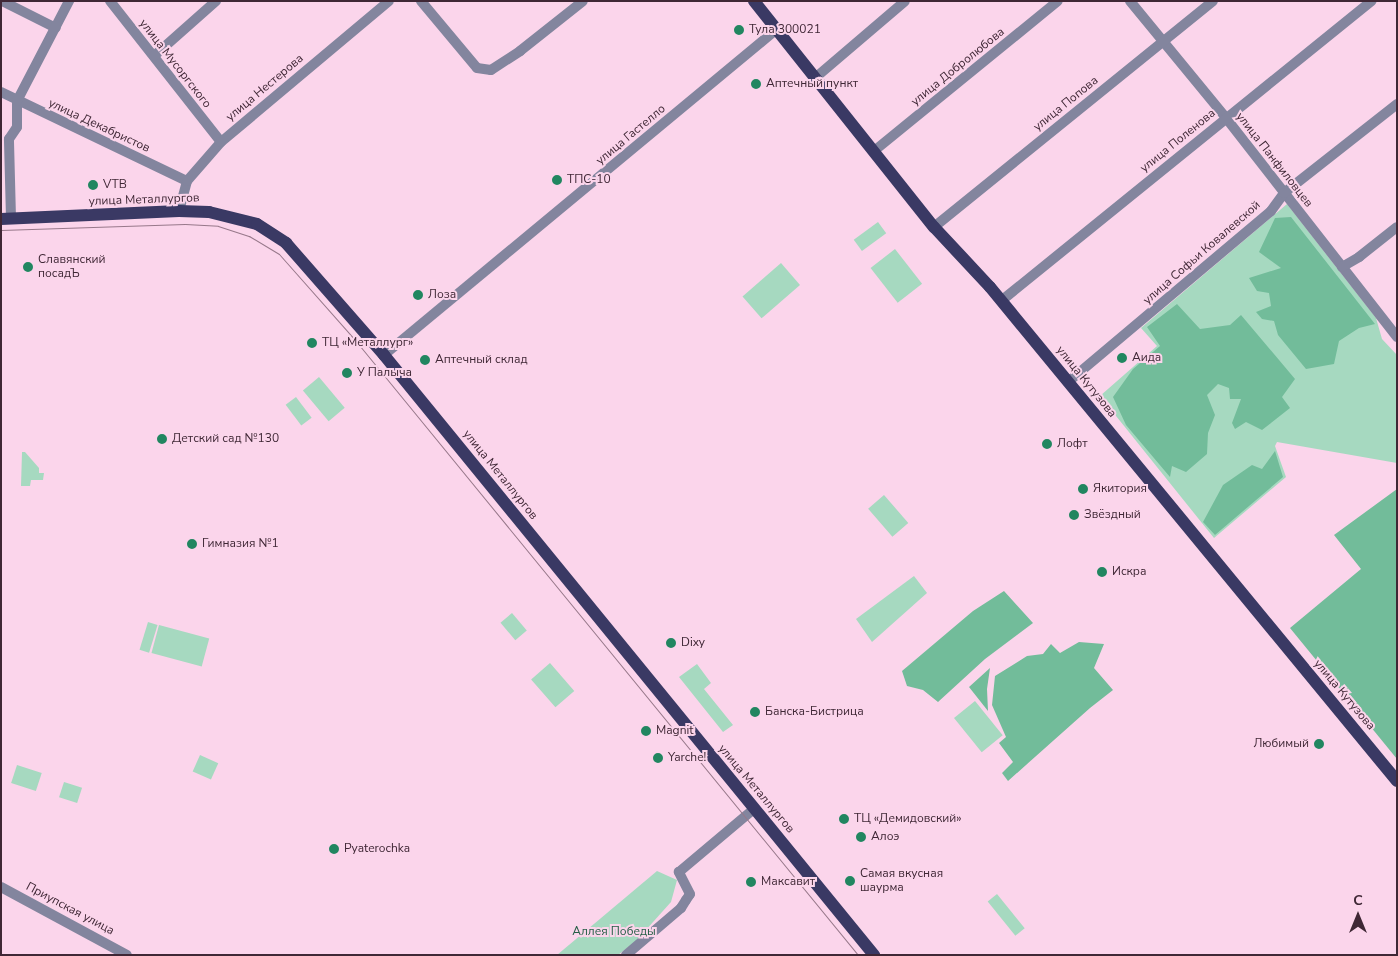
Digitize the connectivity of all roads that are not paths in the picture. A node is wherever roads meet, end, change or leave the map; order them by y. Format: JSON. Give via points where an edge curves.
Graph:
{"nodes":[{"id":1,"x":2,"y":1,"type":"edge"},
{"id":2,"x":69,"y":1,"type":"edge"},
{"id":3,"x":110,"y":1,"type":"edge"},
{"id":4,"x":216,"y":1,"type":"edge"},
{"id":5,"x":389,"y":1,"type":"edge"},
{"id":6,"x":421,"y":1,"type":"edge"},
{"id":7,"x":582,"y":1,"type":"edge"},
{"id":8,"x":754,"y":1,"type":"edge"},
{"id":9,"x":905,"y":1,"type":"edge"},
{"id":10,"x":1058,"y":1,"type":"edge"},
{"id":11,"x":1130,"y":1,"type":"edge"},
{"id":12,"x":1213,"y":1,"type":"edge"},
{"id":13,"x":1372,"y":1,"type":"edge"},
{"id":14,"x":56,"y":28,"type":"junction"},
{"id":15,"x":777,"y":29,"type":"junction"},
{"id":16,"x":1163,"y":42,"type":"junction"},
{"id":17,"x":154,"y":56,"type":"junction"},
{"id":18,"x":815,"y":78,"type":"junction"},
{"id":19,"x":1,"y":92,"type":"edge"},
{"id":20,"x":17,"y":101,"type":"junction"},
{"id":21,"x":1395,"y":110,"type":"edge"},
{"id":22,"x":1226,"y":118,"type":"junction"},
{"id":23,"x":5,"y":137,"type":"edge"},
{"id":24,"x":221,"y":142,"type":"junction"},
{"id":25,"x":874,"y":152,"type":"junction"},
{"id":26,"x":187,"y":181,"type":"junction"},
{"id":27,"x":1284,"y":193,"type":"junction"},
{"id":28,"x":179,"y":211,"type":"junction"},
{"id":29,"x":6,"y":218,"type":"edge"},
{"id":30,"x":934,"y":227,"type":"junction"},
{"id":31,"x":1397,"y":227,"type":"edge"},
{"id":32,"x":1342,"y":267,"type":"junction"},
{"id":33,"x":1001,"y":302,"type":"junction"},
{"id":34,"x":1396,"y":337,"type":"edge"},
{"id":35,"x":384,"y":355,"type":"junction"},
{"id":36,"x":1068,"y":382,"type":"junction"},
{"id":37,"x":1397,"y":781,"type":"edge"},
{"id":38,"x":755,"y":808,"type":"junction"},
{"id":39,"x":1,"y":887,"type":"edge"},
{"id":40,"x":127,"y":955,"type":"edge"},
{"id":41,"x":626,"y":955,"type":"edge"},
{"id":42,"x":874,"y":955,"type":"edge"}],
"edges":[{"from":1,"to":14,"type":"street"},
{"from":2,"to":14,"type":"street"},
{"from":3,"to":17,"type":"street","name":"улица Мусоргского"},
{"from":4,"to":17,"type":"street"},
{"from":5,"to":24,"type":"street","name":"улица Нестерова"},
{"from":6,"to":7,"type":"street","via":[[478,68],[491,70]]},
{"from":8,"to":15,"type":"main road","name":"улица Кутузова"},
{"from":9,"to":18,"type":"street"},
{"from":10,"to":25,"type":"street","name":"улица Добролюбова"},
{"from":11,"to":16,"type":"street","name":"улица Панфиловцев"},
{"from":12,"to":16,"type":"street","name":"улица Попова"},
{"from":13,"to":22,"type":"street","name":"улица Поленова"},
{"from":14,"to":20,"type":"street"},
{"from":15,"to":18,"type":"main road","name":"улица Кутузова"},
{"from":15,"to":35,"type":"street","name":"улица Гастелло"},
{"from":16,"to":22,"type":"street","name":"улица Панфиловцев"},
{"from":16,"to":30,"type":"street","name":"улица Попова"},
{"from":17,"to":24,"type":"street","name":"улица Мусоргского"},
{"from":18,"to":25,"type":"main road","name":"улица Кутузова"},
{"from":19,"to":20,"type":"street","name":"улица Декабристов"},
{"from":20,"to":23,"type":"street","via":[[17,127]]},
{"from":20,"to":26,"type":"street","name":"улица Декабристов"},
{"from":21,"to":27,"type":"street","name":"улица Софьи Ковалевской"},
{"from":22,"to":27,"type":"street","name":"улица Панфиловцев"},
{"from":22,"to":33,"type":"street","name":"улица Поленова"},
{"from":23,"to":29,"type":"street"},
{"from":24,"to":26,"type":"street","name":"улица Нестерова"},
{"from":25,"to":30,"type":"main road","name":"улица Кутузова"},
{"from":26,"to":28,"type":"street","name":"улица Нестерова"},
{"from":27,"to":32,"type":"street","name":"улица Панфиловцев"},
{"from":27,"to":36,"type":"street","name":"улица Софьи Ковалевской","via":[[1270,211]]},
{"from":28,"to":29,"type":"main road","name":"улица Металлургов"},
{"from":28,"to":35,"type":"main road","name":"улица Металлургов","via":[[232,216],[274,233],[316,274]]},
{"from":30,"to":33,"type":"main road","name":"улица Кутузова"},
{"from":31,"to":32,"type":"street"},
{"from":32,"to":34,"type":"street","name":"улица Панфиловцев"},
{"from":33,"to":36,"type":"main road","name":"улица Кутузова"},
{"from":35,"to":38,"type":"main road","name":"улица Металлургов"},
{"from":36,"to":37,"type":"main road","name":"улица Кутузова"},
{"from":38,"to":41,"type":"street","via":[[679,872],[690,894],[681,908]]},
{"from":38,"to":42,"type":"main road","name":"улица Металлургов"},
{"from":39,"to":40,"type":"street","name":"Приупская улица"}]}
